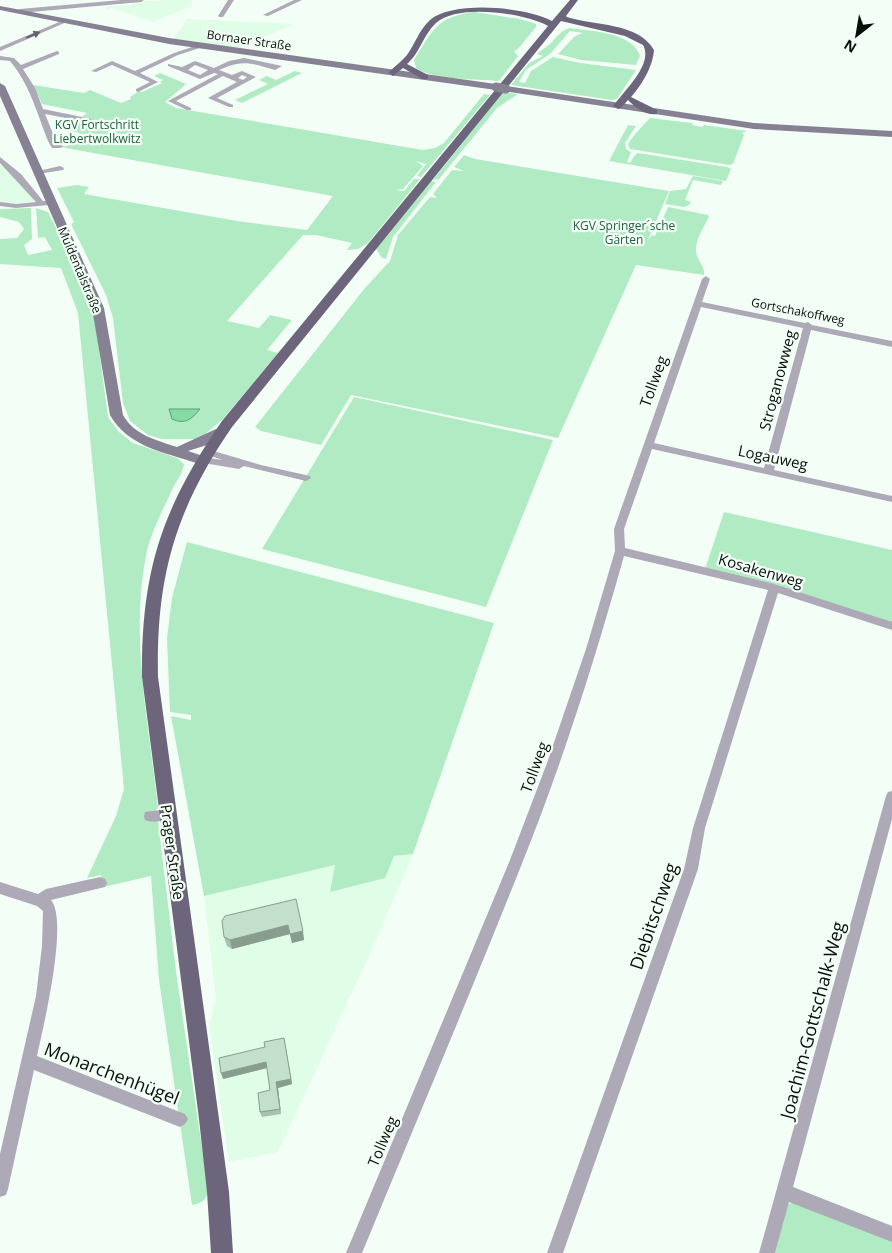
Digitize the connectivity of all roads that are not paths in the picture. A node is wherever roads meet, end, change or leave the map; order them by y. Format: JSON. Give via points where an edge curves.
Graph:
{"nodes":[{"id":1,"x":70,"y":0,"type":"edge"},
{"id":2,"x":93,"y":0,"type":"edge"},
{"id":3,"x":141,"y":0,"type":"edge"},
{"id":4,"x":231,"y":0,"type":"edge"},
{"id":5,"x":299,"y":0,"type":"edge"},
{"id":6,"x":574,"y":0,"type":"edge"},
{"id":7,"x":81,"y":5,"type":"junction"},
{"id":8,"x":51,"y":7,"type":"junction"},
{"id":9,"x":0,"y":8,"type":"edge"},
{"id":10,"x":20,"y":11,"type":"junction"},
{"id":11,"x":562,"y":14,"type":"junction"},
{"id":12,"x":266,"y":15,"type":"dead end"},
{"id":13,"x":521,"y":15,"type":"junction"},
{"id":14,"x":221,"y":16,"type":"dead end"},
{"id":15,"x":66,"y":21,"type":"junction"},
{"id":16,"x":590,"y":26,"type":"junction"},
{"id":17,"x":551,"y":27,"type":"junction"},
{"id":18,"x":201,"y":46,"type":"junction"},
{"id":19,"x":0,"y":49,"type":"edge"},
{"id":20,"x":57,"y":53,"type":"dead end"},
{"id":21,"x":0,"y":58,"type":"edge"},
{"id":22,"x":161,"y":61,"type":"junction"},
{"id":23,"x":170,"y":65,"type":"junction"},
{"id":24,"x":269,"y":66,"type":"dead end"},
{"id":25,"x":20,"y":68,"type":"junction"},
{"id":26,"x":402,"y":69,"type":"junction"},
{"id":27,"x":182,"y":70,"type":"junction"},
{"id":28,"x":214,"y":70,"type":"junction"},
{"id":29,"x":92,"y":71,"type":"dead end"},
{"id":30,"x":135,"y":73,"type":"junction"},
{"id":31,"x":223,"y":74,"type":"junction"},
{"id":32,"x":144,"y":77,"type":"junction"},
{"id":33,"x":232,"y":78,"type":"junction"},
{"id":34,"x":243,"y":82,"type":"junction"},
{"id":35,"x":0,"y":86,"type":"edge"},
{"id":36,"x":138,"y":90,"type":"dead end"},
{"id":37,"x":632,"y":94,"type":"junction"},
{"id":38,"x":230,"y":106,"type":"dead end"},
{"id":39,"x":622,"y":107,"type":"junction"},
{"id":40,"x":189,"y":108,"type":"dead end"},
{"id":41,"x":41,"y":110,"type":"junction"},
{"id":42,"x":654,"y":112,"type":"junction"},
{"id":43,"x":87,"y":120,"type":"dead end"},
{"id":44,"x":892,"y":134,"type":"edge"},
{"id":45,"x":57,"y":146,"type":"dead end"},
{"id":46,"x":0,"y":159,"type":"edge"},
{"id":47,"x":60,"y":168,"type":"dead end"},
{"id":48,"x":38,"y":172,"type":"junction"},
{"id":49,"x":46,"y":203,"type":"junction"},
{"id":50,"x":0,"y":204,"type":"edge"},
{"id":51,"x":706,"y":279,"type":"dead end"},
{"id":52,"x":698,"y":304,"type":"junction"},
{"id":53,"x":808,"y":325,"type":"junction"},
{"id":54,"x":892,"y":344,"type":"edge"},
{"id":55,"x":221,"y":432,"type":"junction"},
{"id":56,"x":154,"y":444,"type":"junction"},
{"id":57,"x":648,"y":445,"type":"junction"},
{"id":58,"x":183,"y":448,"type":"junction"},
{"id":59,"x":204,"y":456,"type":"junction"},
{"id":60,"x":768,"y":472,"type":"junction"},
{"id":61,"x":306,"y":478,"type":"dead end"},
{"id":62,"x":892,"y":498,"type":"edge"},
{"id":63,"x":620,"y":551,"type":"junction"},
{"id":64,"x":774,"y":588,"type":"junction"},
{"id":65,"x":892,"y":626,"type":"edge"},
{"id":66,"x":892,"y":796,"type":"edge"},
{"id":67,"x":100,"y":883,"type":"dead end"},
{"id":68,"x":0,"y":888,"type":"edge"},
{"id":69,"x":41,"y":901,"type":"junction"},
{"id":70,"x":30,"y":1061,"type":"junction"},
{"id":71,"x":180,"y":1119,"type":"dead end"},
{"id":72,"x":0,"y":1189,"type":"edge"},
{"id":73,"x":784,"y":1192,"type":"junction"},
{"id":74,"x":892,"y":1234,"type":"edge"},
{"id":75,"x":222,"y":1253,"type":"edge"},
{"id":76,"x":354,"y":1253,"type":"edge"},
{"id":77,"x":555,"y":1253,"type":"edge"},
{"id":78,"x":767,"y":1253,"type":"edge"}],
"edges":[{"from":1,"to":8,"type":"street"},
{"from":2,"to":7,"type":"street"},
{"from":3,"to":7,"type":"street"},
{"from":4,"to":14,"type":"street"},
{"from":5,"to":12,"type":"street"},
{"from":6,"to":11,"type":"main road","name":"Prager Straße"},
{"from":7,"to":8,"type":"street"},
{"from":8,"to":10,"type":"street"},
{"from":9,"to":10,"type":"main road","name":"Bornaer Straße"},
{"from":10,"to":15,"type":"main road","name":"Bornaer Straße"},
{"from":11,"to":13,"type":"main road"},
{"from":11,"to":16,"type":"main road","via":[[567,21]]},
{"from":11,"to":17,"type":"main road","name":"Prager Straße"},
{"from":13,"to":17,"type":"main road","via":[[545,20]]},
{"from":13,"to":26,"type":"main road","via":[[476,9],[445,14],[431,24]]},
{"from":15,"to":18,"type":"main road","name":"Bornaer Straße"},
{"from":19,"to":15,"type":"street","one_way":true},
{"from":16,"to":17,"type":"main road"},
{"from":16,"to":37,"type":"main road","via":[[632,35],[650,48],[650,55]]},
{"from":17,"to":55,"type":"main road","name":"Prager Straße"},
{"from":18,"to":22,"type":"street"},
{"from":18,"to":26,"type":"main road","name":"Bornaer Straße"},
{"from":20,"to":25,"type":"street","via":[[44,55]]},
{"from":21,"to":25,"type":"street","via":[[12,59]]},
{"from":22,"to":23,"type":"street"},
{"from":22,"to":30,"type":"street"},
{"from":23,"to":27,"type":"street"},
{"from":23,"to":32,"type":"street"},
{"from":24,"to":28,"type":"street","via":[[237,59]]},
{"from":25,"to":41,"type":"street"},
{"from":26,"to":39,"type":"main road","name":"Bornaer Straße","via":[[425,77]]},
{"from":27,"to":28,"type":"street","via":[[200,77]]},
{"from":27,"to":28,"type":"street","via":[[195,63]]},
{"from":28,"to":31,"type":"street"},
{"from":29,"to":30,"type":"street","via":[[112,63]]},
{"from":30,"to":32,"type":"street"},
{"from":31,"to":33,"type":"street"},
{"from":31,"to":40,"type":"street","via":[[171,101]]},
{"from":32,"to":36,"type":"street","via":[[155,82]]},
{"from":33,"to":34,"type":"street"},
{"from":33,"to":34,"type":"street","via":[[242,73],[253,77]]},
{"from":34,"to":38,"type":"street","via":[[211,98]]},
{"from":35,"to":48,"type":"main road","name":"Muldentalstraße"},
{"from":37,"to":39,"type":"main road"},
{"from":37,"to":42,"type":"main road","via":[[640,106]]},
{"from":39,"to":42,"type":"main road","name":"Bornaer Straße"},
{"from":41,"to":43,"type":"street"},
{"from":41,"to":45,"type":"street","via":[[49,135]]},
{"from":42,"to":44,"type":"main road","name":"Bornaer Straße","via":[[781,129]]},
{"from":46,"to":49,"type":"street"},
{"from":47,"to":48,"type":"street"},
{"from":48,"to":49,"type":"main road","name":"Muldentalstraße"},
{"from":49,"to":50,"type":"street"},
{"from":49,"to":56,"type":"main road","name":"Muldentalstraße","via":[[86,277],[98,308],[118,420],[129,432]]},
{"from":51,"to":52,"type":"street","name":"Tollweg"},
{"from":52,"to":53,"type":"street","name":"Gortschakoffweg"},
{"from":52,"to":57,"type":"street","name":"Tollweg"},
{"from":53,"to":54,"type":"street","name":"Gortschakoffweg"},
{"from":53,"to":60,"type":"street","name":"Stroganowweg"},
{"from":55,"to":58,"type":"main road"},
{"from":55,"to":59,"type":"main road","name":"Prager Straße"},
{"from":56,"to":58,"type":"main road","name":"Muldentalstraße"},
{"from":56,"to":59,"type":"main road","name":"Muldentalstraße"},
{"from":57,"to":60,"type":"street","name":"Logauweg"},
{"from":57,"to":63,"type":"street","name":"Tollweg","via":[[619,529]]},
{"from":58,"to":59,"type":"main road","name":"Muldentalstraße"},
{"from":59,"to":61,"type":"street","name":"Muldentalstraße"},
{"from":59,"to":75,"type":"main road","name":"Prager Straße","via":[[181,498],[162,547],[150,618],[150,676],[159,815],[195,1022],[218,1192]]},
{"from":60,"to":62,"type":"street","name":"Logauweg"},
{"from":63,"to":64,"type":"street","name":"Kosakenweg"},
{"from":63,"to":76,"type":"street","name":"Tollweg","via":[[589,659],[517,860]]},
{"from":64,"to":65,"type":"street","name":"Kosakenweg"},
{"from":64,"to":77,"type":"street","name":"Diebitschweg","via":[[698,828],[691,869]]},
{"from":66,"to":73,"type":"street","name":"Joachim-Gottschalk-Weg"},
{"from":67,"to":69,"type":"street","via":[[46,895]]},
{"from":68,"to":69,"type":"street"},
{"from":69,"to":70,"type":"street","name":"Monarchenhügel","via":[[49,908],[49,946]]},
{"from":70,"to":71,"type":"street","name":"Monarchenhügel"},
{"from":70,"to":72,"type":"street","name":"Monarchenhügel"},
{"from":73,"to":74,"type":"street"},
{"from":73,"to":78,"type":"street","name":"Joachim-Gottschalk-Weg"}]}
